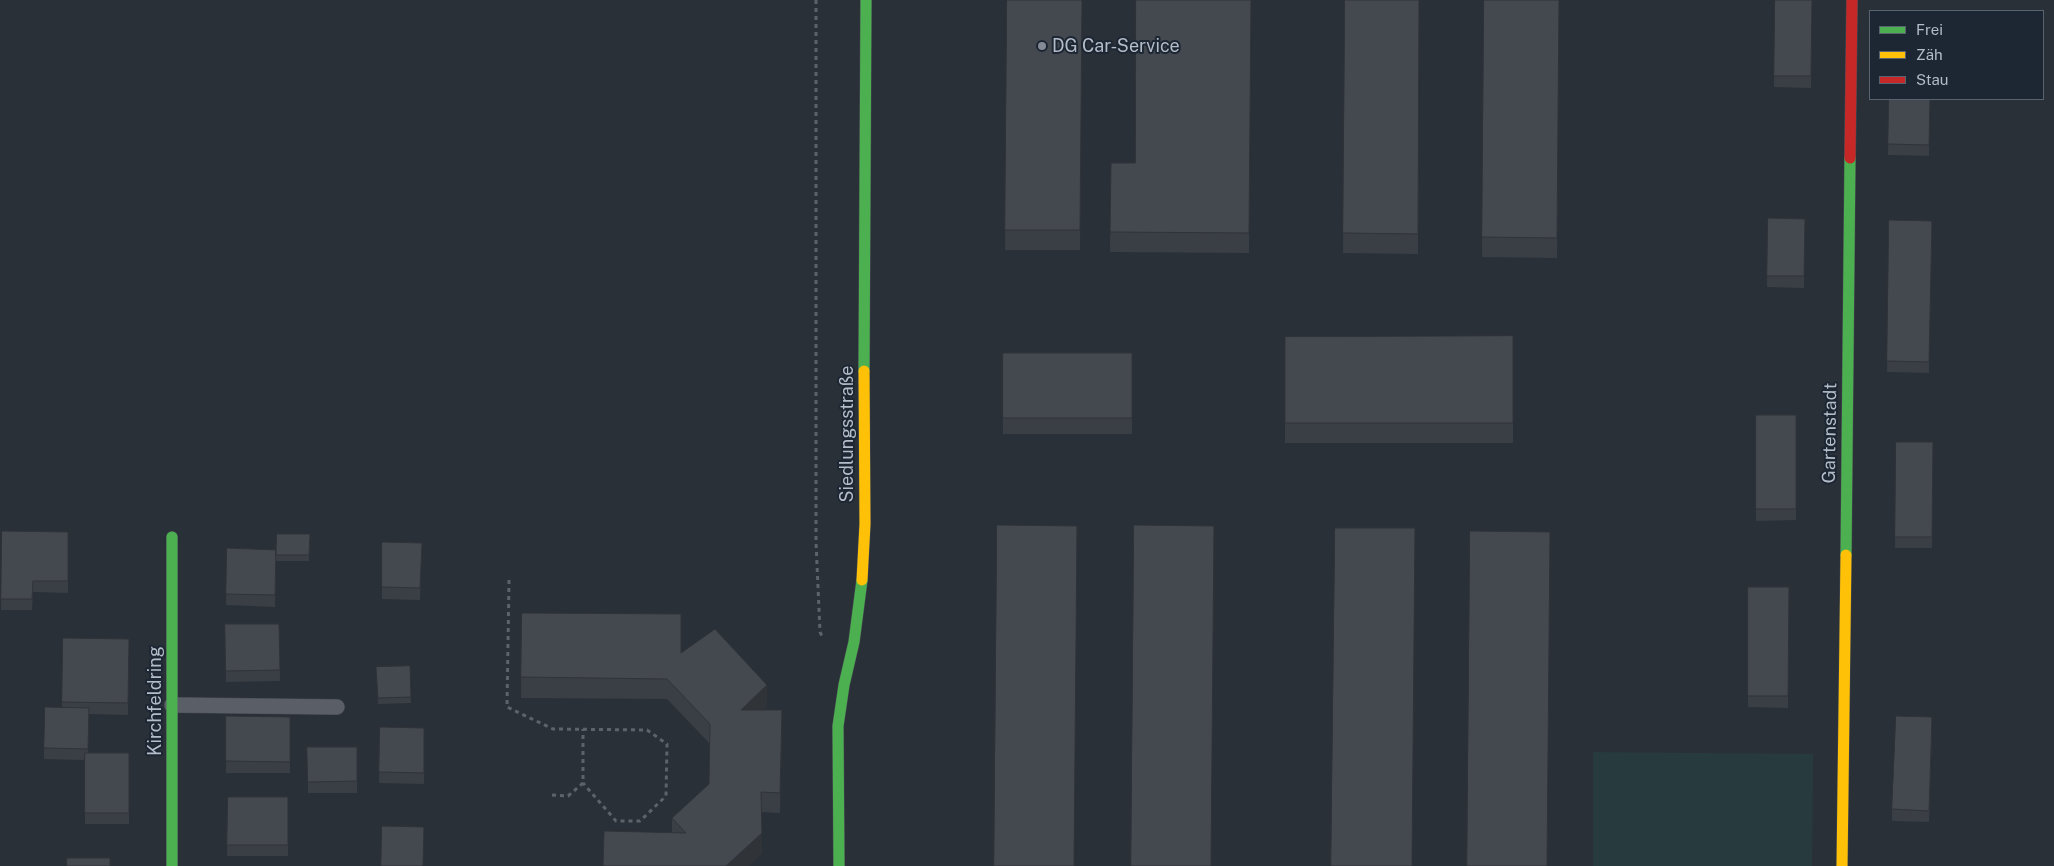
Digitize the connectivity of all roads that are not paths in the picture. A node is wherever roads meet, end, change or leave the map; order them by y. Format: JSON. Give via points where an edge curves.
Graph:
{"nodes":[{"id":1,"x":866,"y":0,"type":"edge"},
{"id":2,"x":1852,"y":0,"type":"edge"},
{"id":3,"x":172,"y":536,"type":"dead end"},
{"id":4,"x":172,"y":705,"type":"junction"},
{"id":5,"x":337,"y":707,"type":"dead end"},
{"id":6,"x":172,"y":866,"type":"edge"},
{"id":7,"x":838,"y":866,"type":"edge"},
{"id":8,"x":1842,"y":866,"type":"edge"}],
"edges":[{"from":1,"to":7,"type":"street","name":"Siedlungsstraße","via":[[865,524],[861,597],[838,726]]},
{"from":2,"to":8,"type":"street","name":"Gartenstadt"},
{"from":3,"to":4,"type":"street","name":"Kirchfeldring"},
{"from":4,"to":5,"type":"lane"},
{"from":4,"to":6,"type":"street","name":"Kirchfeldring"}]}
